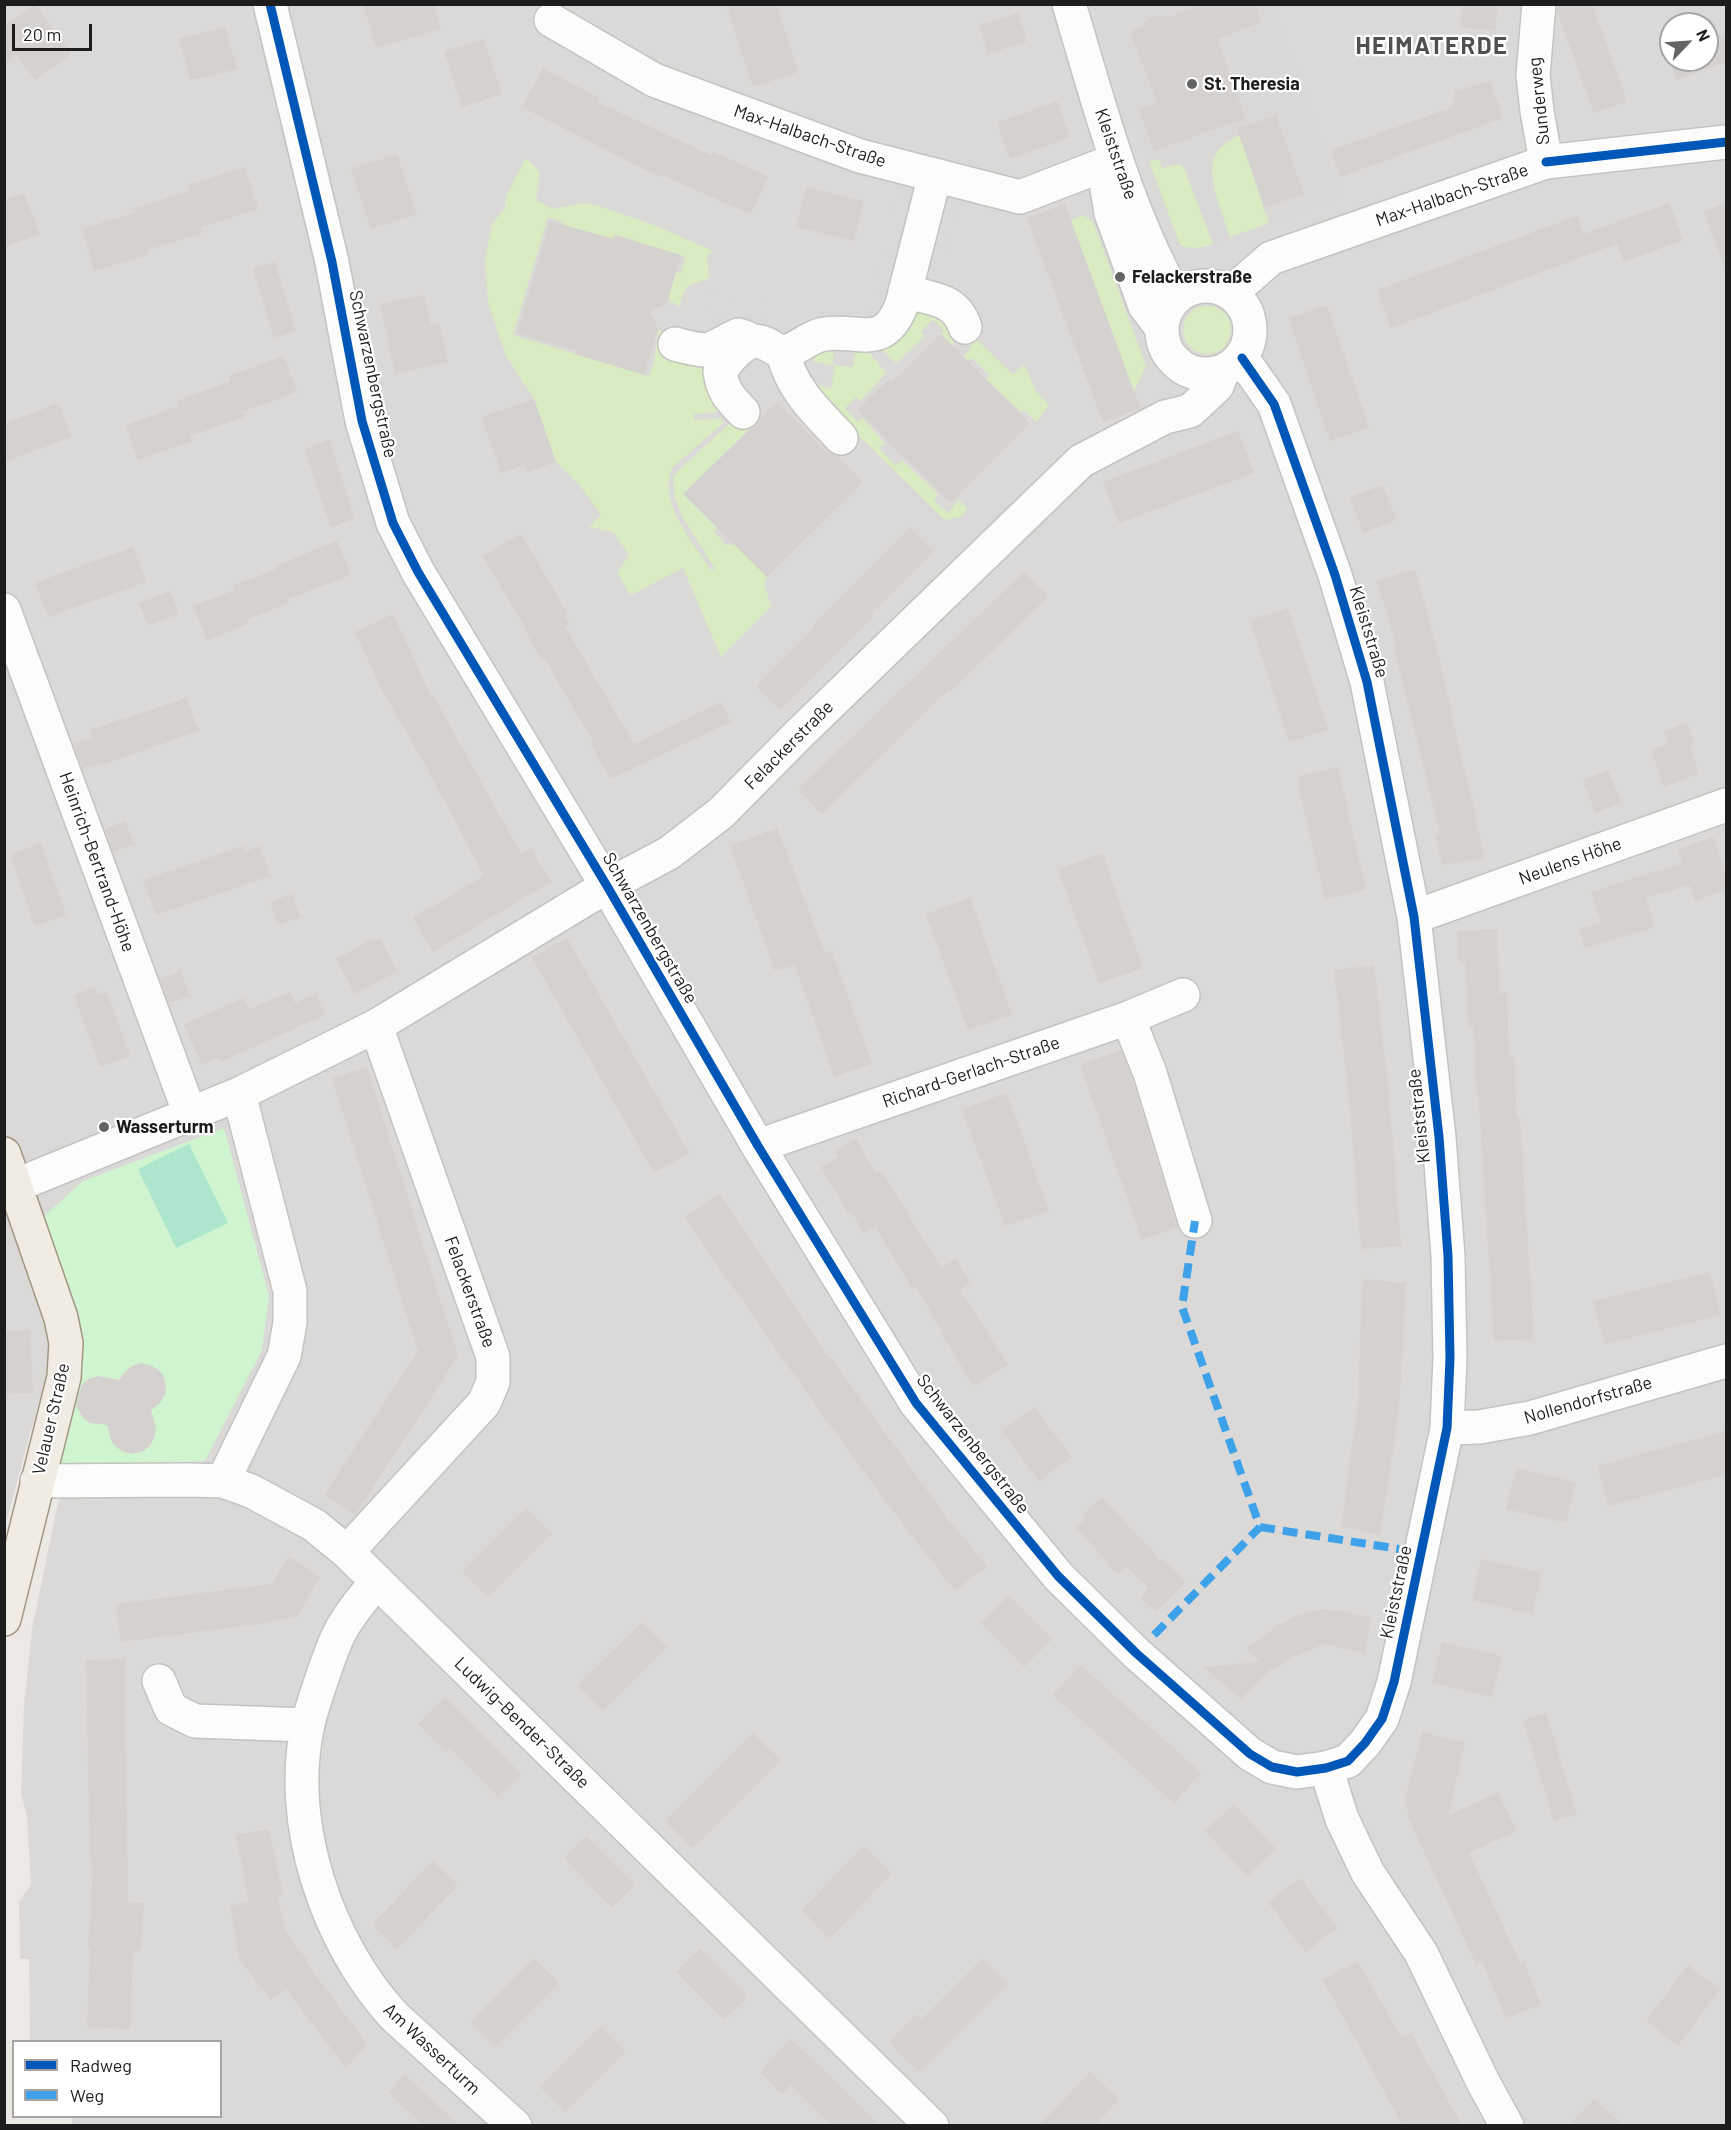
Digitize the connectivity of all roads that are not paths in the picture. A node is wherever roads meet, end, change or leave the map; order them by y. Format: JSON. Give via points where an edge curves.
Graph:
{"nodes":[{"id":1,"x":270,"y":4,"type":"edge"},
{"id":2,"x":1069,"y":4,"type":"edge"},
{"id":3,"x":1539,"y":4,"type":"edge"},
{"id":4,"x":551,"y":20,"type":"dead end"},
{"id":5,"x":1726,"y":142,"type":"edge"},
{"id":6,"x":1116,"y":160,"type":"junction"},
{"id":7,"x":1546,"y":162,"type":"junction"},
{"id":8,"x":935,"y":175,"type":"junction"},
{"id":9,"x":905,"y":291,"type":"junction"},
{"id":10,"x":1231,"y":292,"type":"junction"},
{"id":11,"x":1176,"y":298,"type":"junction"},
{"id":12,"x":965,"y":327,"type":"dead end"},
{"id":13,"x":1161,"y":327,"type":"junction"},
{"id":14,"x":688,"y":335,"type":"dead end"},
{"id":15,"x":760,"y":343,"type":"junction"},
{"id":16,"x":1174,"y":362,"type":"junction"},
{"id":17,"x":1232,"y":365,"type":"junction"},
{"id":18,"x":743,"y":412,"type":"dead end"},
{"id":19,"x":1165,"y":417,"type":"junction"},
{"id":20,"x":841,"y":438,"type":"dead end"},
{"id":21,"x":4,"y":610,"type":"edge"},
{"id":22,"x":1726,"y":805,"type":"edge"},
{"id":23,"x":607,"y":886,"type":"junction"},
{"id":24,"x":1414,"y":917,"type":"junction"},
{"id":25,"x":1183,"y":995,"type":"dead end"},
{"id":26,"x":1128,"y":1017,"type":"junction"},
{"id":27,"x":376,"y":1026,"type":"junction"},
{"id":28,"x":239,"y":1094,"type":"junction"},
{"id":29,"x":190,"y":1114,"type":"junction"},
{"id":30,"x":758,"y":1146,"type":"junction"},
{"id":31,"x":4,"y":1154,"type":"edge"},
{"id":32,"x":16,"y":1185,"type":"junction"},
{"id":33,"x":1195,"y":1221,"type":"dead end"},
{"id":34,"x":1726,"y":1361,"type":"edge"},
{"id":35,"x":1447,"y":1428,"type":"junction"},
{"id":36,"x":37,"y":1481,"type":"junction"},
{"id":37,"x":223,"y":1482,"type":"junction"},
{"id":38,"x":347,"y":1552,"type":"junction"},
{"id":39,"x":377,"y":1581,"type":"junction"},
{"id":40,"x":4,"y":1619,"type":"edge"},
{"id":41,"x":159,"y":1681,"type":"dead end"},
{"id":42,"x":308,"y":1725,"type":"junction"},
{"id":43,"x":1237,"y":1743,"type":"joint"},
{"id":44,"x":1326,"y":1768,"type":"junction"},
{"id":45,"x":515,"y":2126,"type":"edge"},
{"id":46,"x":932,"y":2126,"type":"edge"},
{"id":47,"x":1507,"y":2126,"type":"edge"}],
"edges":[{"from":1,"to":23,"type":"street","name":"Schwarzenbergstraße","via":[[332,262],[362,421],[393,523],[418,572]]},
{"from":2,"to":6,"type":"street","name":"Kleiststraße"},
{"from":3,"to":7,"type":"street","name":"Sunderweg","via":[[1533,75]]},
{"from":4,"to":8,"type":"street","name":"Max-Halbach-Straße","via":[[654,80],[860,156]]},
{"from":5,"to":7,"type":"street","name":"Max-Halbach-Straße"},
{"from":6,"to":8,"type":"street","name":"Max-Halbach-Straße","via":[[1020,197]]},
{"from":6,"to":11,"type":"street","name":"Kleiststraße","via":[[1155,261]]},
{"from":6,"to":13,"type":"street","via":[[1107,189],[1111,213],[1145,306]]},
{"from":7,"to":10,"type":"street","name":"Max-Halbach-Straße","via":[[1271,258]]},
{"from":8,"to":9,"type":"street"},
{"from":9,"to":12,"type":"street","via":[[954,306]]},
{"from":9,"to":15,"type":"street","via":[[896,318],[884,330],[867,336],[819,335],[801,346]]},
{"from":10,"to":11,"type":"street","via":[[1203,285]]},
{"from":10,"to":17,"type":"street","via":[[1244,306],[1250,321],[1250,338]]},
{"from":11,"to":13,"type":"street"},
{"from":13,"to":16,"type":"street"},
{"from":14,"to":15,"type":"street","via":[[701,351]]},
{"from":15,"to":18,"type":"street","via":[[748,343],[720,371],[726,394]]},
{"from":15,"to":20,"type":"street"},
{"from":16,"to":17,"type":"street","via":[[1206,375]]},
{"from":16,"to":19,"type":"street","via":[[1174,384]]},
{"from":17,"to":19,"type":"street","name":"Felackerstraße","via":[[1217,386],[1190,411]]},
{"from":17,"to":24,"type":"street","name":"Kleiststraße","via":[[1274,404],[1341,596],[1367,682]]},
{"from":19,"to":23,"type":"street","name":"Felackerstraße","via":[[1082,461],[721,813],[669,853]]},
{"from":21,"to":29,"type":"street","name":"Heinrich-Bertrand-Höhe"},
{"from":22,"to":24,"type":"street","name":"Neulens Höhe"},
{"from":23,"to":27,"type":"street","name":"Felackerstraße"},
{"from":23,"to":30,"type":"street","name":"Schwarzenbergstraße"},
{"from":24,"to":35,"type":"street","name":"Kleiststraße","via":[[1448,1256]]},
{"from":25,"to":26,"type":"street","name":"Richard-Gerlach-Straße"},
{"from":26,"to":30,"type":"street","name":"Richard-Gerlach-Straße"},
{"from":26,"to":33,"type":"street","via":[[1150,1073]]},
{"from":27,"to":28,"type":"street","name":"Felackerstraße"},
{"from":27,"to":38,"type":"street","name":"Felackerstraße","via":[[493,1357],[493,1382],[484,1403]]},
{"from":28,"to":29,"type":"street","name":"Felackerstraße"},
{"from":28,"to":37,"type":"street","via":[[290,1291],[290,1323],[284,1356]]},
{"from":29,"to":32,"type":"street","name":"Felackerstraße"},
{"from":30,"to":43,"type":"street","name":"Schwarzenbergstraße","via":[[916,1403],[1058,1576],[1136,1653]]},
{"from":31,"to":32,"type":"main road","name":"Velauer Straße"},
{"from":32,"to":36,"type":"main road","name":"Velauer Straße","via":[[66,1343],[64,1377]]},
{"from":34,"to":35,"type":"street","name":"Nollendorfstraße","via":[[1530,1418]]},
{"from":35,"to":44,"type":"street","name":"Kleiststraße","via":[[1394,1682],[1382,1719],[1348,1761]]},
{"from":36,"to":37,"type":"street","name":"Ludwig-Bender-Straße"},
{"from":36,"to":40,"type":"main road","name":"Velauer Straße"},
{"from":37,"to":38,"type":"street","name":"Ludwig-Bender-Straße","via":[[251,1491],[314,1525]]},
{"from":38,"to":39,"type":"street","name":"Ludwig-Bender-Straße"},
{"from":39,"to":42,"type":"street","name":"Am Wasserturm","via":[[343,1625]]},
{"from":39,"to":46,"type":"street","name":"Ludwig-Bender-Straße"},
{"from":41,"to":42,"type":"street","via":[[171,1709],[195,1720]]},
{"from":42,"to":45,"type":"street","name":"Am Wasserturm","via":[[304,1818],[330,1918],[376,1997]]},
{"from":43,"to":44,"type":"street","name":"Kleiststraße","via":[[1272,1767],[1297,1772]]},
{"from":44,"to":47,"type":"street","via":[[1342,1819],[1363,1862],[1421,1953]]}]}
